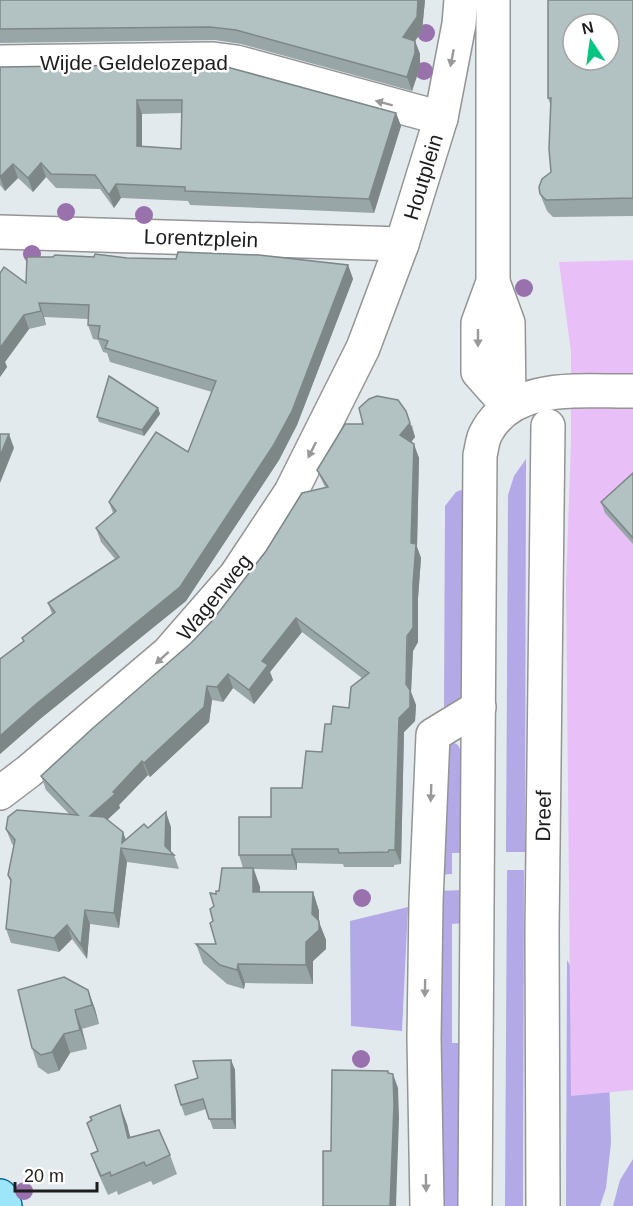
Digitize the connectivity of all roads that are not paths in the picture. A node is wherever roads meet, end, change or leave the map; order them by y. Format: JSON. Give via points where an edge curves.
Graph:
{"nodes":[{"id":1,"x":461,"y":0,"type":"edge"},
{"id":2,"x":493,"y":0,"type":"edge"},
{"id":3,"x":0,"y":62,"type":"edge"},
{"id":4,"x":441,"y":118,"type":"junction"},
{"id":5,"x":0,"y":232,"type":"edge"},
{"id":6,"x":402,"y":244,"type":"junction"},
{"id":7,"x":363,"y":348,"type":"joint"},
{"id":8,"x":633,"y":391,"type":"edge"},
{"id":9,"x":509,"y":407,"type":"junction"},
{"id":10,"x":548,"y":426,"type":"dead end"},
{"id":11,"x":479,"y":707,"type":"junction"},
{"id":12,"x":0,"y":793,"type":"edge"},
{"id":13,"x":0,"y":1196,"type":"edge"},
{"id":14,"x":5,"y":1206,"type":"edge"},
{"id":15,"x":427,"y":1206,"type":"edge"},
{"id":16,"x":475,"y":1206,"type":"edge"},
{"id":17,"x":543,"y":1206,"type":"edge"}],
"edges":[{"from":1,"to":4,"type":"street","name":"Houtplein","one_way":true},
{"from":2,"to":9,"type":"street","via":[[492,282],[508,323]]},
{"from":4,"to":3,"type":"street","name":"Wijde Geldelozepad","one_way":true,"via":[[213,59]]},
{"from":4,"to":6,"type":"street","name":"Houtplein"},
{"from":5,"to":6,"type":"street","name":"Lorentzplein"},
{"from":6,"to":7,"type":"street","name":"Houtplein"},
{"from":7,"to":12,"type":"street","name":"Wagenweg","one_way":true,"via":[[291,492],[236,575],[168,653]]},
{"from":8,"to":9,"type":"street","via":[[546,393]]},
{"from":9,"to":11,"type":"street","via":[[485,435],[480,456]]},
{"from":10,"to":17,"type":"street","name":"Dreef"},
{"from":11,"to":15,"type":"street","one_way":true,"via":[[433,735],[425,970]]},
{"from":11,"to":16,"type":"street"},
{"from":13,"to":14,"type":"main road"}]}
